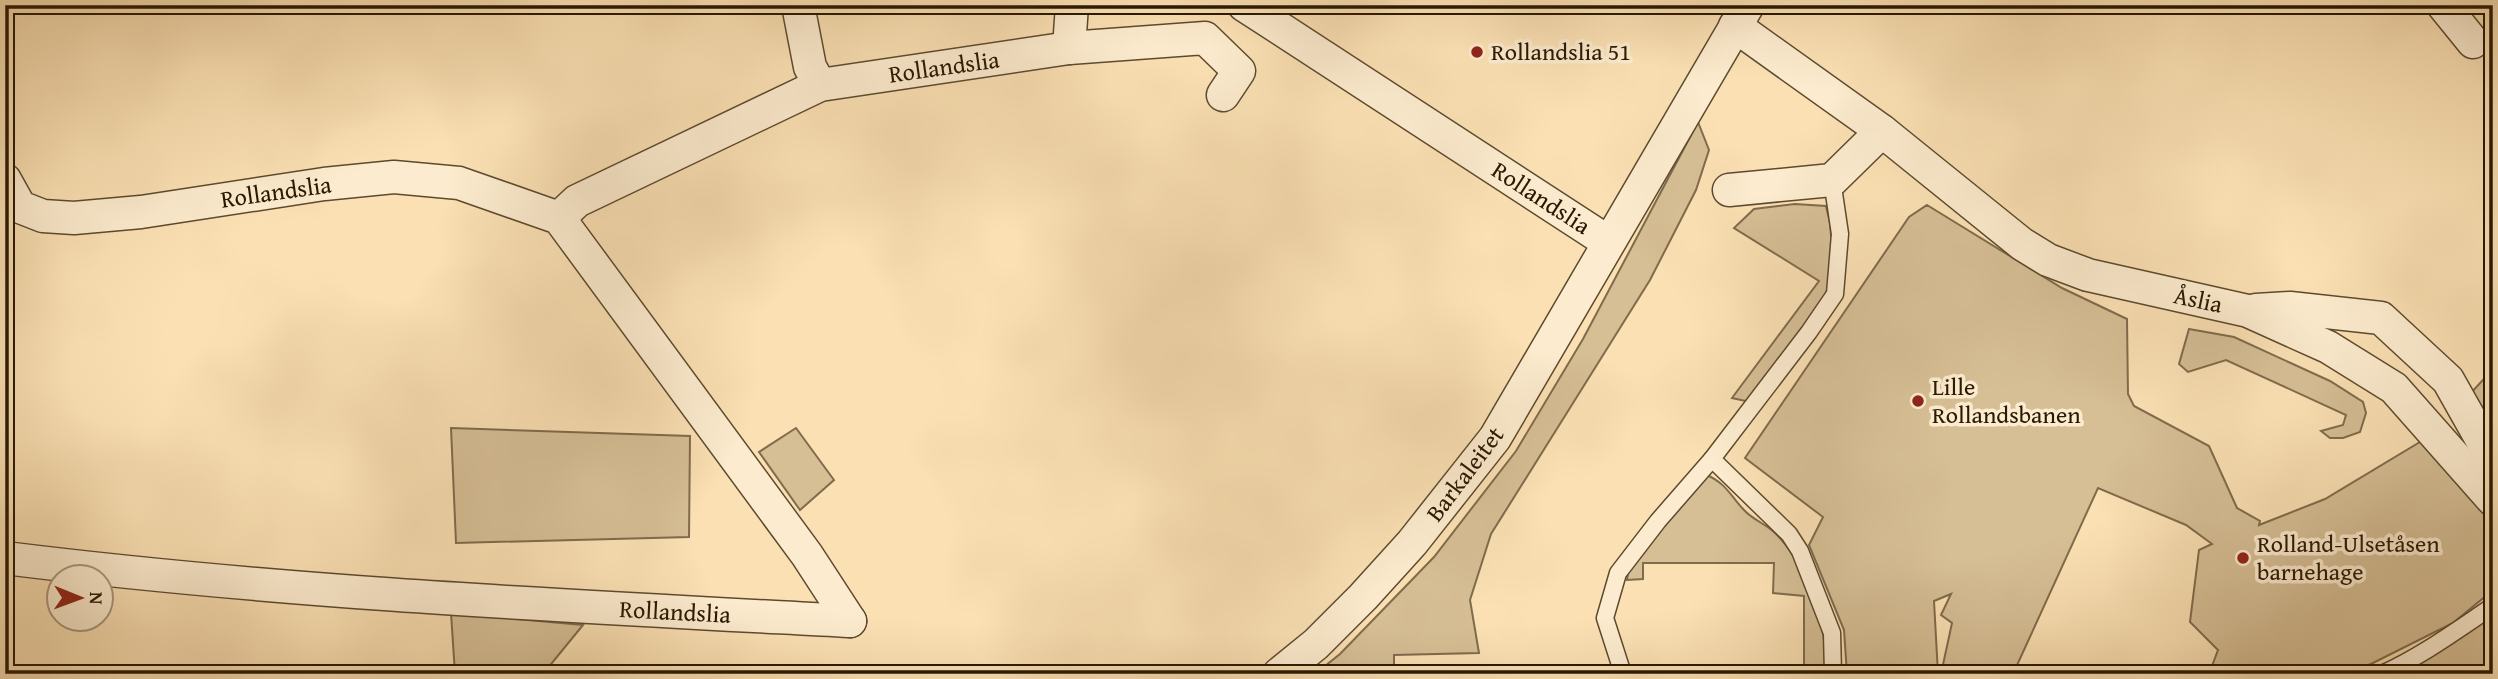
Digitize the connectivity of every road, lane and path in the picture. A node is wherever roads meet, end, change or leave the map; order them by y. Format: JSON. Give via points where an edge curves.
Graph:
{"nodes":[{"id":1,"x":798,"y":5,"type":"edge"},
{"id":2,"x":1072,"y":5,"type":"edge"},
{"id":3,"x":1244,"y":5,"type":"edge"},
{"id":4,"x":2443,"y":5,"type":"edge"},
{"id":5,"x":1741,"y":16,"type":"edge"},
{"id":6,"x":2473,"y":41,"type":"dead end"},
{"id":7,"x":1069,"y":48,"type":"junction"},
{"id":8,"x":820,"y":85,"type":"junction"},
{"id":9,"x":1223,"y":95,"type":"dead end"},
{"id":10,"x":1882,"y":131,"type":"junction"},
{"id":11,"x":5,"y":180,"type":"edge"},
{"id":12,"x":1832,"y":180,"type":"junction"},
{"id":13,"x":1729,"y":190,"type":"dead end"},
{"id":14,"x":559,"y":218,"type":"junction"},
{"id":15,"x":1608,"y":242,"type":"junction"},
{"id":16,"x":2248,"y":311,"type":"junction"},
{"id":17,"x":2492,"y":458,"type":"edge"},
{"id":18,"x":1712,"y":459,"type":"junction"},
{"id":19,"x":2493,"y":499,"type":"edge"},
{"id":20,"x":5,"y":558,"type":"edge"},
{"id":21,"x":2493,"y":606,"type":"edge"},
{"id":22,"x":1279,"y":674,"type":"edge"},
{"id":23,"x":1554,"y":674,"type":"edge"},
{"id":24,"x":1573,"y":674,"type":"edge"},
{"id":25,"x":1623,"y":674,"type":"edge"},
{"id":26,"x":1833,"y":674,"type":"edge"},
{"id":27,"x":2382,"y":674,"type":"edge"}],
"edges":[{"from":1,"to":8,"type":"street","via":[[810,67]]},
{"from":2,"to":7,"type":"street"},
{"from":3,"to":15,"type":"street","name":"Rollandslia"},
{"from":4,"to":6,"type":"street"},
{"from":5,"to":10,"type":"street","name":"Åslia"},
{"from":5,"to":15,"type":"street","name":"Rollandslia"},
{"from":7,"to":8,"type":"street","name":"Rollandslia"},
{"from":7,"to":9,"type":"street","name":"Rollandslia","via":[[1205,38],[1239,71]]},
{"from":8,"to":14,"type":"street","name":"Rollandslia","via":[[577,201]]},
{"from":10,"to":12,"type":"street"},
{"from":10,"to":16,"type":"street","name":"Åslia","via":[[2048,260],[2088,275]]},
{"from":11,"to":14,"type":"street","name":"Rollandslia","via":[[20,208],[43,216],[141,212],[394,177],[459,183]]},
{"from":12,"to":13,"type":"street"},
{"from":12,"to":18,"type":"lane","via":[[1840,234],[1835,294]]},
{"from":14,"to":20,"type":"street","name":"Rollandslia","via":[[807,555],[850,621],[473,601]]},
{"from":15,"to":22,"type":"street","name":"Barkaleitet","via":[[1488,447],[1371,588]]},
{"from":16,"to":17,"type":"street","via":[[2290,308],[2381,318],[2448,380]]},
{"from":16,"to":19,"type":"street","name":"Åslia","via":[[2328,347],[2394,388]]},
{"from":18,"to":25,"type":"lane","via":[[1618,573],[1605,618]]},
{"from":18,"to":26,"type":"lane","via":[[1789,534],[1800,551],[1832,633]]},
{"from":21,"to":27,"type":"lane"},
{"from":23,"to":24,"type":"lane"}]}
